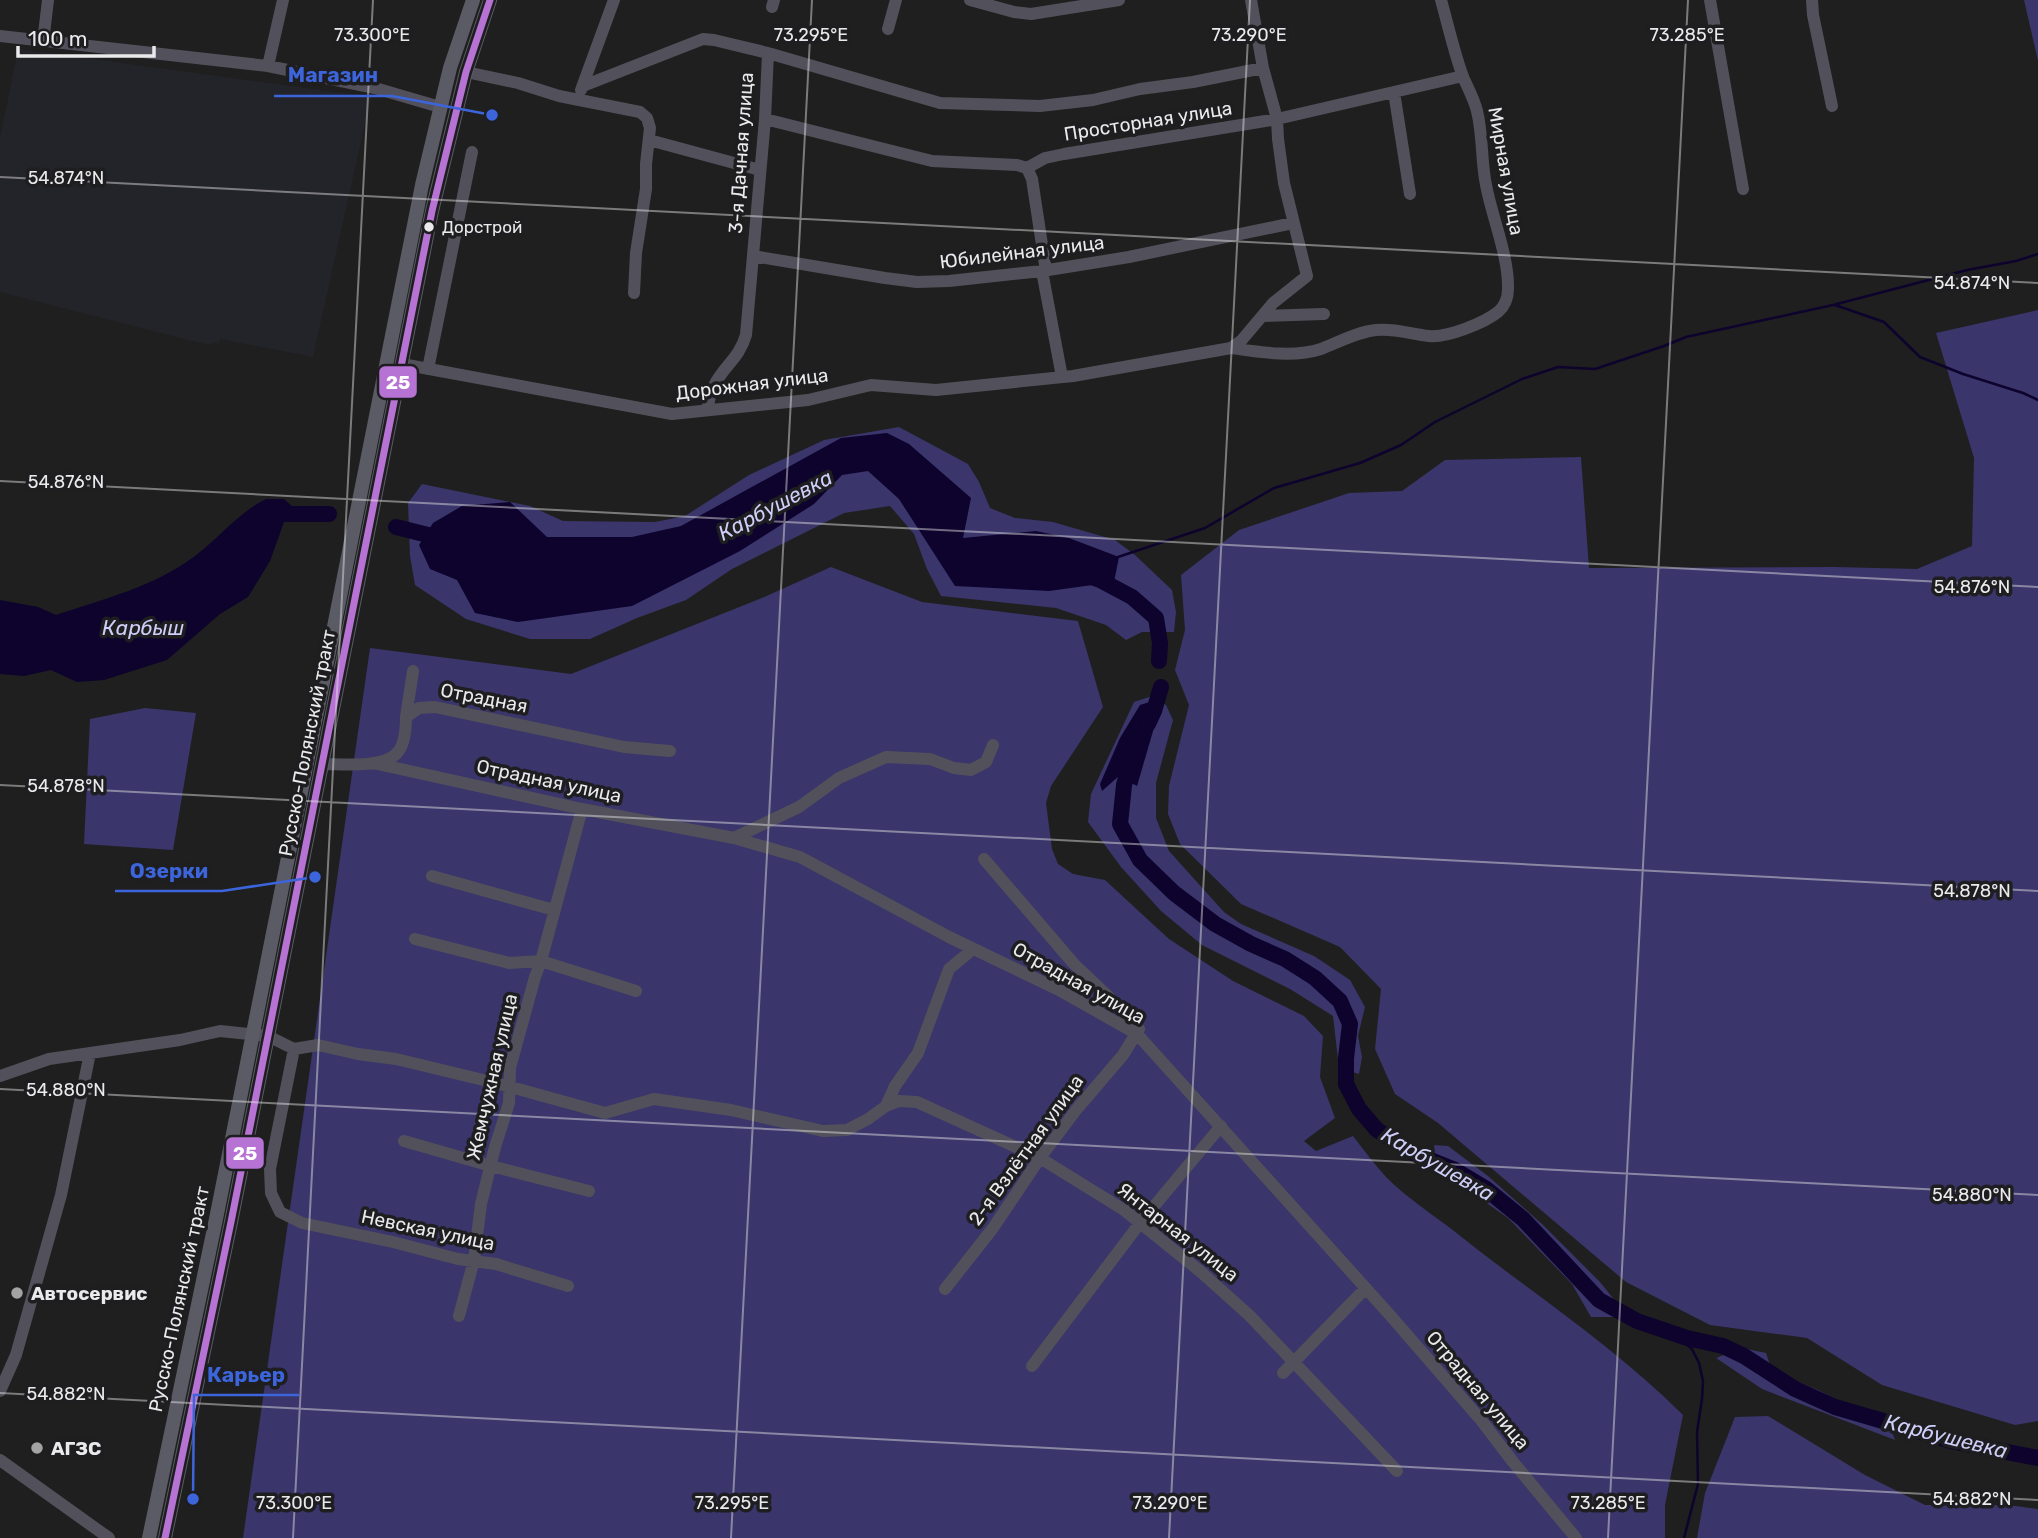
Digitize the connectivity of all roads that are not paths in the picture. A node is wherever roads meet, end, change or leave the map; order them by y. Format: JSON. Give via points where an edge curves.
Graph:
{"nodes":[{"id":1,"x":48,"y":0,"type":"edge"},
{"id":2,"x":283,"y":0,"type":"edge"},
{"id":3,"x":473,"y":0,"type":"edge"},
{"id":4,"x":490,"y":0,"type":"edge"},
{"id":5,"x":614,"y":0,"type":"edge"},
{"id":6,"x":896,"y":0,"type":"edge"},
{"id":7,"x":970,"y":0,"type":"edge"},
{"id":8,"x":1119,"y":0,"type":"edge"},
{"id":9,"x":1251,"y":0,"type":"edge"},
{"id":10,"x":1441,"y":0,"type":"edge"},
{"id":11,"x":1710,"y":0,"type":"edge"},
{"id":12,"x":1812,"y":0,"type":"edge"},
{"id":13,"x":888,"y":29,"type":"dead end"},
{"id":14,"x":0,"y":36,"type":"edge"},
{"id":15,"x":43,"y":42,"type":"junction"},
{"id":16,"x":768,"y":53,"type":"junction"},
{"id":17,"x":268,"y":66,"type":"junction"},
{"id":18,"x":1263,"y":68,"type":"junction"},
{"id":19,"x":466,"y":72,"type":"junction"},
{"id":20,"x":1463,"y":76,"type":"junction"},
{"id":21,"x":583,"y":86,"type":"junction"},
{"id":22,"x":1394,"y":92,"type":"junction"},
{"id":23,"x":577,"y":99,"type":"junction"},
{"id":24,"x":1832,"y":106,"type":"dead end"},
{"id":25,"x":440,"y":107,"type":"junction"},
{"id":26,"x":765,"y":119,"type":"junction"},
{"id":27,"x":1277,"y":120,"type":"junction"},
{"id":28,"x":649,"y":140,"type":"junction"},
{"id":29,"x":472,"y":152,"type":"dead end"},
{"id":30,"x":1027,"y":168,"type":"junction"},
{"id":31,"x":760,"y":170,"type":"junction"},
{"id":32,"x":1743,"y":188,"type":"dead end"},
{"id":33,"x":1410,"y":194,"type":"dead end"},
{"id":34,"x":1293,"y":223,"type":"junction"},
{"id":35,"x":753,"y":256,"type":"junction"},
{"id":36,"x":1044,"y":271,"type":"junction"},
{"id":37,"x":634,"y":293,"type":"dead end"},
{"id":38,"x":1324,"y":314,"type":"dead end"},
{"id":39,"x":1262,"y":316,"type":"junction"},
{"id":40,"x":1231,"y":348,"type":"junction"},
{"id":41,"x":402,"y":364,"type":"junction"},
{"id":42,"x":428,"y":369,"type":"junction"},
{"id":43,"x":1062,"y":377,"type":"junction"},
{"id":44,"x":707,"y":409,"type":"junction"},
{"id":45,"x":413,"y":671,"type":"dead end"},
{"id":46,"x":406,"y":717,"type":"junction"},
{"id":47,"x":993,"y":745,"type":"dead end"},
{"id":48,"x":670,"y":751,"type":"dead end"},
{"id":49,"x":373,"y":763,"type":"junction"},
{"id":50,"x":322,"y":764,"type":"junction"},
{"id":51,"x":582,"y":809,"type":"junction"},
{"id":52,"x":734,"y":838,"type":"junction"},
{"id":53,"x":984,"y":859,"type":"dead end"},
{"id":54,"x":432,"y":876,"type":"dead end"},
{"id":55,"x":554,"y":910,"type":"junction"},
{"id":56,"x":415,"y":939,"type":"dead end"},
{"id":57,"x":973,"y":949,"type":"junction"},
{"id":58,"x":541,"y":961,"type":"junction"},
{"id":59,"x":636,"y":991,"type":"dead end"},
{"id":60,"x":253,"y":1033,"type":"junction"},
{"id":61,"x":1137,"y":1034,"type":"junction"},
{"id":62,"x":268,"y":1036,"type":"junction"},
{"id":63,"x":293,"y":1049,"type":"junction"},
{"id":64,"x":90,"y":1053,"type":"junction"},
{"id":65,"x":0,"y":1076,"type":"edge"},
{"id":66,"x":510,"y":1088,"type":"junction"},
{"id":67,"x":886,"y":1106,"type":"junction"},
{"id":68,"x":1221,"y":1126,"type":"junction"},
{"id":69,"x":404,"y":1141,"type":"dead end"},
{"id":70,"x":1040,"y":1158,"type":"junction"},
{"id":71,"x":491,"y":1166,"type":"junction"},
{"id":72,"x":589,"y":1191,"type":"dead end"},
{"id":73,"x":1140,"y":1223,"type":"junction"},
{"id":74,"x":474,"y":1260,"type":"junction"},
{"id":75,"x":568,"y":1286,"type":"dead end"},
{"id":76,"x":1366,"y":1288,"type":"junction"},
{"id":77,"x":945,"y":1289,"type":"dead end"},
{"id":78,"x":459,"y":1316,"type":"dead end"},
{"id":79,"x":1294,"y":1362,"type":"junction"},
{"id":80,"x":1032,"y":1366,"type":"dead end"},
{"id":81,"x":1283,"y":1373,"type":"dead end"},
{"id":82,"x":0,"y":1391,"type":"edge"},
{"id":83,"x":0,"y":1460,"type":"edge"},
{"id":84,"x":1397,"y":1471,"type":"dead end"},
{"id":85,"x":106,"y":1537,"type":"edge"},
{"id":86,"x":149,"y":1538,"type":"edge"},
{"id":87,"x":165,"y":1538,"type":"edge"},
{"id":88,"x":1576,"y":1538,"type":"edge"}],
"edges":[{"from":1,"to":15,"type":"street"},
{"from":2,"to":17,"type":"street"},
{"from":3,"to":25,"type":"main road","name":"Русско-Полянский тракт"},
{"from":4,"to":19,"type":"main road","name":"Русско-Полянский тракт"},
{"from":5,"to":21,"type":"street"},
{"from":6,"to":13,"type":"street"},
{"from":7,"to":8,"type":"street","via":[[1031,14]]},
{"from":9,"to":18,"type":"street"},
{"from":10,"to":20,"type":"street","name":"Мирная улица"},
{"from":11,"to":32,"type":"street"},
{"from":12,"to":24,"type":"street"},
{"from":14,"to":15,"type":"street"},
{"from":15,"to":17,"type":"street"},
{"from":16,"to":18,"type":"street","via":[[940,103],[962,104],[1040,106],[1093,100]]},
{"from":16,"to":21,"type":"street","via":[[703,39]]},
{"from":16,"to":26,"type":"street","name":"3-я Дачная улица"},
{"from":17,"to":25,"type":"street"},
{"from":18,"to":27,"type":"street"},
{"from":19,"to":23,"type":"street"},
{"from":19,"to":41,"type":"main road","name":"Русско-Полянский тракт"},
{"from":20,"to":22,"type":"street","name":"Просторная улица"},
{"from":20,"to":40,"type":"street","name":"Мирная улица","via":[[1477,111],[1486,184],[1509,286],[1504,306],[1490,317],[1441,336],[1391,329],[1367,331],[1309,351]]},
{"from":21,"to":23,"type":"street"},
{"from":22,"to":27,"type":"street","name":"Просторная улица"},
{"from":22,"to":33,"type":"street"},
{"from":23,"to":28,"type":"street","via":[[640,112],[648,118]]},
{"from":25,"to":60,"type":"main road","name":"Русско-Полянский тракт"},
{"from":26,"to":30,"type":"street","via":[[932,160]]},
{"from":26,"to":31,"type":"street","name":"3-я Дачная улица"},
{"from":27,"to":30,"type":"street","name":"Просторная улица","via":[[1064,154]]},
{"from":27,"to":34,"type":"street"},
{"from":28,"to":31,"type":"street"},
{"from":28,"to":37,"type":"street"},
{"from":29,"to":42,"type":"street"},
{"from":30,"to":36,"type":"street"},
{"from":31,"to":35,"type":"street","name":"3-я Дачная улица"},
{"from":34,"to":36,"type":"street","name":"Юбилейная улица"},
{"from":34,"to":39,"type":"street","via":[[1307,276]]},
{"from":35,"to":36,"type":"street","name":"Юбилейная улица","via":[[918,282]]},
{"from":35,"to":44,"type":"street","name":"3-я Дачная улица","via":[[746,335],[736,357],[715,382]]},
{"from":36,"to":43,"type":"street"},
{"from":38,"to":39,"type":"street"},
{"from":39,"to":40,"type":"street"},
{"from":40,"to":43,"type":"street","name":"Дорожная улица"},
{"from":41,"to":42,"type":"street","name":"Дорожная улица"},
{"from":41,"to":50,"type":"main road","name":"Русско-Полянский тракт"},
{"from":42,"to":44,"type":"street","name":"Дорожная улица","via":[[673,414]]},
{"from":43,"to":44,"type":"street","name":"Дорожная улица","via":[[936,390],[871,386],[808,400]]},
{"from":45,"to":46,"type":"street"},
{"from":46,"to":48,"type":"street","name":"Отрадная","via":[[419,708],[435,707],[624,747]]},
{"from":46,"to":49,"type":"street","via":[[401,747],[395,755]]},
{"from":47,"to":52,"type":"street","via":[[986,762],[971,770],[930,759],[886,757],[839,778],[799,807]]},
{"from":49,"to":50,"type":"street"},
{"from":49,"to":51,"type":"street","name":"Отрадная улица"},
{"from":50,"to":62,"type":"main road","name":"Русско-Полянский тракт"},
{"from":51,"to":52,"type":"street","name":"Отрадная улица"},
{"from":51,"to":55,"type":"street","name":"Жемчужная улица"},
{"from":52,"to":57,"type":"street","name":"Отрадная улица","via":[[800,857]]},
{"from":53,"to":61,"type":"street","via":[[1074,964],[1139,1029]]},
{"from":54,"to":55,"type":"street"},
{"from":55,"to":58,"type":"street","name":"Жемчужная улица"},
{"from":56,"to":58,"type":"street","via":[[509,963]]},
{"from":57,"to":61,"type":"street","name":"Отрадная улица"},
{"from":57,"to":67,"type":"street","via":[[949,969],[918,1053]]},
{"from":58,"to":59,"type":"street"},
{"from":58,"to":66,"type":"street","name":"Жемчужная улица","via":[[510,1068]]},
{"from":60,"to":62,"type":"street"},
{"from":60,"to":64,"type":"street","via":[[220,1031]]},
{"from":60,"to":86,"type":"main road","name":"Русско-Полянский тракт"},
{"from":61,"to":68,"type":"street","name":"Отрадная улица"},
{"from":61,"to":70,"type":"street","name":"2-я Взлётная улица"},
{"from":62,"to":63,"type":"street"},
{"from":62,"to":87,"type":"main road","name":"Русско-Полянский тракт"},
{"from":63,"to":66,"type":"street","via":[[318,1045],[396,1059]]},
{"from":63,"to":74,"type":"street","name":"Невская улица","via":[[270,1169],[271,1193],[280,1212],[302,1223]]},
{"from":64,"to":65,"type":"street","via":[[49,1059]]},
{"from":64,"to":82,"type":"street","via":[[61,1195],[16,1355]]},
{"from":66,"to":67,"type":"street","via":[[606,1113],[654,1099],[731,1110],[823,1131],[846,1130]]},
{"from":66,"to":71,"type":"street","name":"Жемчужная улица"},
{"from":67,"to":70,"type":"street","name":"Янтарная улица","via":[[917,1102]]},
{"from":68,"to":73,"type":"street"},
{"from":68,"to":76,"type":"street","name":"Отрадная улица"},
{"from":69,"to":71,"type":"street"},
{"from":70,"to":73,"type":"street","name":"Янтарная улица"},
{"from":70,"to":77,"type":"street","name":"2-я Взлётная улица"},
{"from":71,"to":72,"type":"street"},
{"from":71,"to":74,"type":"street","name":"Жемчужная улица"},
{"from":73,"to":79,"type":"street","name":"Янтарная улица","via":[[1241,1307]]},
{"from":73,"to":80,"type":"street"},
{"from":74,"to":75,"type":"street","name":"Невская улица"},
{"from":74,"to":78,"type":"street","name":"Жемчужная улица"},
{"from":76,"to":79,"type":"street"},
{"from":76,"to":88,"type":"street","name":"Отрадная улица"},
{"from":79,"to":81,"type":"street"},
{"from":79,"to":84,"type":"street","name":"Янтарная улица"},
{"from":83,"to":85,"type":"street"}]}
